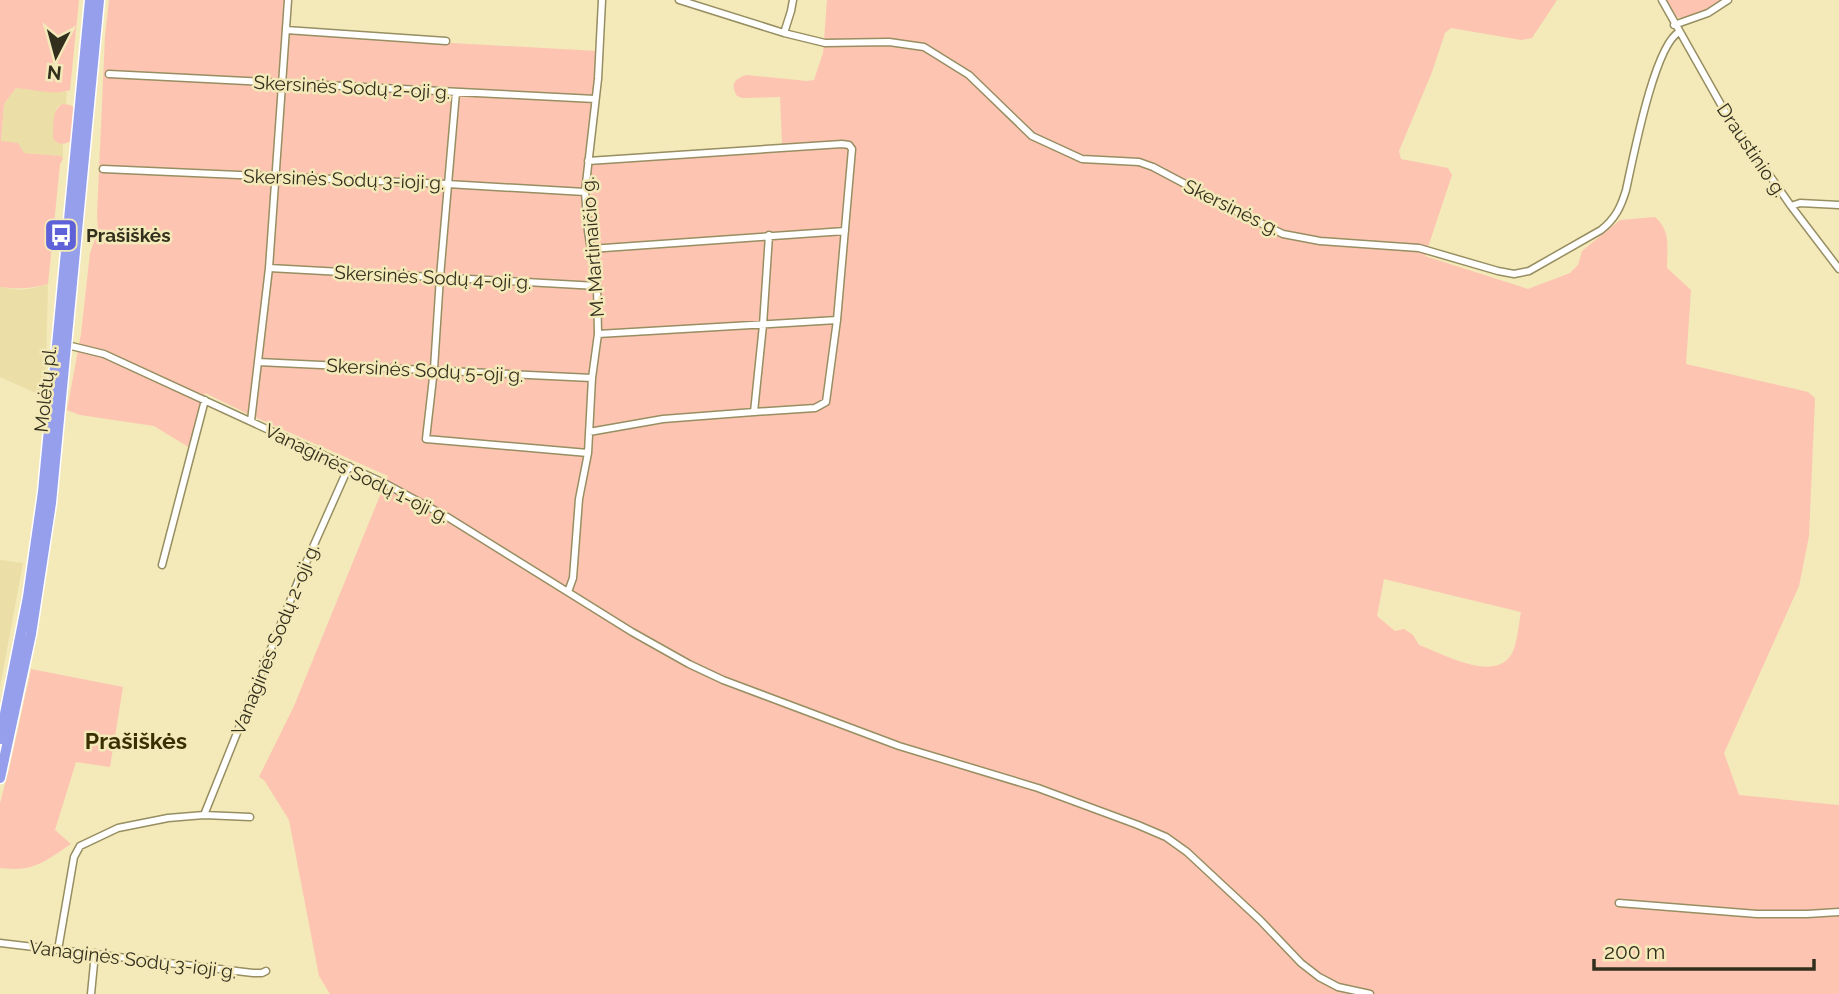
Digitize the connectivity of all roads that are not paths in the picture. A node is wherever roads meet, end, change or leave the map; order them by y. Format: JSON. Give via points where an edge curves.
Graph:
{"nodes":[{"id":1,"x":90,"y":0,"type":"edge"},
{"id":2,"x":99,"y":0,"type":"edge"},
{"id":3,"x":288,"y":0,"type":"edge"},
{"id":4,"x":602,"y":0,"type":"edge"},
{"id":5,"x":679,"y":0,"type":"edge"},
{"id":6,"x":793,"y":0,"type":"edge"},
{"id":7,"x":1662,"y":0,"type":"edge"},
{"id":8,"x":1728,"y":0,"type":"edge"},
{"id":9,"x":1674,"y":25,"type":"junction"},
{"id":10,"x":286,"y":30,"type":"junction"},
{"id":11,"x":1679,"y":32,"type":"junction"},
{"id":12,"x":784,"y":33,"type":"junction"},
{"id":13,"x":446,"y":41,"type":"dead end"},
{"id":14,"x":108,"y":74,"type":"dead end"},
{"id":15,"x":283,"y":83,"type":"junction"},
{"id":16,"x":456,"y":92,"type":"junction"},
{"id":17,"x":595,"y":99,"type":"junction"},
{"id":18,"x":588,"y":161,"type":"junction"},
{"id":19,"x":103,"y":169,"type":"dead end"},
{"id":20,"x":276,"y":176,"type":"junction"},
{"id":21,"x":447,"y":184,"type":"junction"},
{"id":22,"x":585,"y":192,"type":"junction"},
{"id":23,"x":1839,"y":205,"type":"edge"},
{"id":24,"x":1791,"y":206,"type":"junction"},
{"id":25,"x":845,"y":231,"type":"junction"},
{"id":26,"x":769,"y":235,"type":"junction"},
{"id":27,"x":590,"y":249,"type":"junction"},
{"id":28,"x":269,"y":268,"type":"junction"},
{"id":29,"x":1839,"y":269,"type":"edge"},
{"id":30,"x":440,"y":277,"type":"junction"},
{"id":31,"x":597,"y":286,"type":"junction"},
{"id":32,"x":837,"y":320,"type":"junction"},
{"id":33,"x":764,"y":325,"type":"junction"},
{"id":34,"x":598,"y":334,"type":"junction"},
{"id":35,"x":67,"y":345,"type":"junction"},
{"id":36,"x":258,"y":362,"type":"junction"},
{"id":37,"x":434,"y":369,"type":"junction"},
{"id":38,"x":592,"y":378,"type":"junction"},
{"id":39,"x":205,"y":400,"type":"junction"},
{"id":40,"x":754,"y":412,"type":"junction"},
{"id":41,"x":251,"y":421,"type":"junction"},
{"id":42,"x":589,"y":432,"type":"junction"},
{"id":43,"x":588,"y":453,"type":"junction"},
{"id":44,"x":349,"y":466,"type":"junction"},
{"id":45,"x":162,"y":565,"type":"dead end"},
{"id":46,"x":568,"y":592,"type":"junction"},
{"id":47,"x":0,"y":739,"type":"edge"},
{"id":48,"x":0,"y":778,"type":"edge"},
{"id":49,"x":204,"y":814,"type":"junction"},
{"id":50,"x":250,"y":817,"type":"dead end"},
{"id":51,"x":1619,"y":903,"type":"dead end"},
{"id":52,"x":1839,"y":912,"type":"edge"},
{"id":53,"x":0,"y":943,"type":"edge"},
{"id":54,"x":58,"y":950,"type":"junction"},
{"id":55,"x":95,"y":953,"type":"junction"},
{"id":56,"x":266,"y":971,"type":"dead end"},
{"id":57,"x":91,"y":994,"type":"edge"},
{"id":58,"x":1370,"y":994,"type":"edge"}],
"edges":[{"from":1,"to":47,"type":"highway","name":"Molėtų pl.","via":[[43,492],[22,637]]},
{"from":2,"to":35,"type":"highway","name":"Molėtų pl."},
{"from":3,"to":10,"type":"street"},
{"from":4,"to":17,"type":"street","name":"M. Martinaičio g."},
{"from":5,"to":12,"type":"street","name":"Skersinės g."},
{"from":6,"to":12,"type":"street"},
{"from":7,"to":9,"type":"street","name":"Draustinio g."},
{"from":8,"to":9,"type":"street"},
{"from":9,"to":11,"type":"street","name":"Draustinio g."},
{"from":10,"to":13,"type":"street"},
{"from":10,"to":15,"type":"street"},
{"from":11,"to":12,"type":"street","name":"Skersinės g.","via":[[1671,38],[1653,79],[1626,190],[1611,223],[1529,271],[1514,274],[1419,248],[1283,234],[1153,167],[1082,159],[1032,136],[969,75],[924,47],[888,42],[825,43]]},
{"from":11,"to":24,"type":"street","name":"Draustinio g.","via":[[1724,110]]},
{"from":14,"to":15,"type":"street","name":"Skersinės Sodų 2-oji g."},
{"from":15,"to":16,"type":"street","name":"Skersinės Sodų 2-oji g."},
{"from":15,"to":20,"type":"street"},
{"from":16,"to":17,"type":"street","name":"Skersinės Sodų 2-oji g."},
{"from":16,"to":21,"type":"street"},
{"from":17,"to":18,"type":"street","name":"M. Martinaičio g."},
{"from":18,"to":22,"type":"street","name":"M. Martinaičio g."},
{"from":18,"to":25,"type":"street","via":[[849,145]]},
{"from":19,"to":20,"type":"street","name":"Skersinės Sodų 3-ioji g."},
{"from":20,"to":21,"type":"street","name":"Skersinės Sodų 3-ioji g."},
{"from":20,"to":28,"type":"street"},
{"from":21,"to":22,"type":"street","name":"Skersinės Sodų 3-ioji g."},
{"from":21,"to":30,"type":"street"},
{"from":22,"to":27,"type":"street","name":"M. Martinaičio g."},
{"from":23,"to":24,"type":"street"},
{"from":24,"to":29,"type":"street","name":"Draustinio g."},
{"from":25,"to":26,"type":"street"},
{"from":25,"to":32,"type":"street"},
{"from":26,"to":27,"type":"street"},
{"from":26,"to":33,"type":"street"},
{"from":27,"to":31,"type":"street","name":"M. Martinaičio g."},
{"from":28,"to":30,"type":"street","name":"Skersinės Sodų 4-oji g."},
{"from":28,"to":36,"type":"street"},
{"from":30,"to":31,"type":"street","name":"Skersinės Sodų 4-oji g."},
{"from":30,"to":37,"type":"street"},
{"from":31,"to":34,"type":"street","name":"M. Martinaičio g."},
{"from":32,"to":33,"type":"street"},
{"from":32,"to":40,"type":"street","via":[[826,402],[815,408]]},
{"from":33,"to":34,"type":"street"},
{"from":33,"to":40,"type":"street"},
{"from":34,"to":38,"type":"street","name":"M. Martinaičio g."},
{"from":35,"to":39,"type":"street","name":"Vanaginės Sodų 1-oji g.","via":[[104,354]]},
{"from":35,"to":48,"type":"highway","name":"Molėtų pl.","via":[[41,572]]},
{"from":36,"to":37,"type":"street","name":"Skersinės Sodų 5-oji g."},
{"from":36,"to":41,"type":"street"},
{"from":37,"to":38,"type":"street","name":"Skersinės Sodų 5-oji g."},
{"from":37,"to":43,"type":"street","via":[[426,439]]},
{"from":38,"to":42,"type":"street","name":"M. Martinaičio g."},
{"from":39,"to":41,"type":"street","name":"Vanaginės Sodų 1-oji g."},
{"from":39,"to":45,"type":"street"},
{"from":40,"to":42,"type":"street","via":[[663,419]]},
{"from":41,"to":44,"type":"street","name":"Vanaginės Sodų 1-oji g."},
{"from":42,"to":43,"type":"street","name":"M. Martinaičio g."},
{"from":43,"to":46,"type":"street","name":"M. Martinaičio g."},
{"from":44,"to":46,"type":"street","name":"Vanaginės Sodų 1-oji g.","via":[[449,518]]},
{"from":44,"to":49,"type":"street","name":"Vanaginės Sodų 2-oji g."},
{"from":46,"to":58,"type":"street","name":"Vanaginės Sodų 1-oji g.","via":[[723,680],[1166,837],[1319,977]]},
{"from":49,"to":50,"type":"street"},
{"from":49,"to":54,"type":"street","via":[[118,828],[80,846]]},
{"from":51,"to":52,"type":"street","via":[[1757,914]]},
{"from":53,"to":54,"type":"street","name":"Vanaginės Sodų 3-ioji g."},
{"from":54,"to":55,"type":"street","name":"Vanaginės Sodų 3-ioji g."},
{"from":55,"to":56,"type":"street","name":"Vanaginės Sodų 3-ioji g."},
{"from":55,"to":57,"type":"street"}]}
